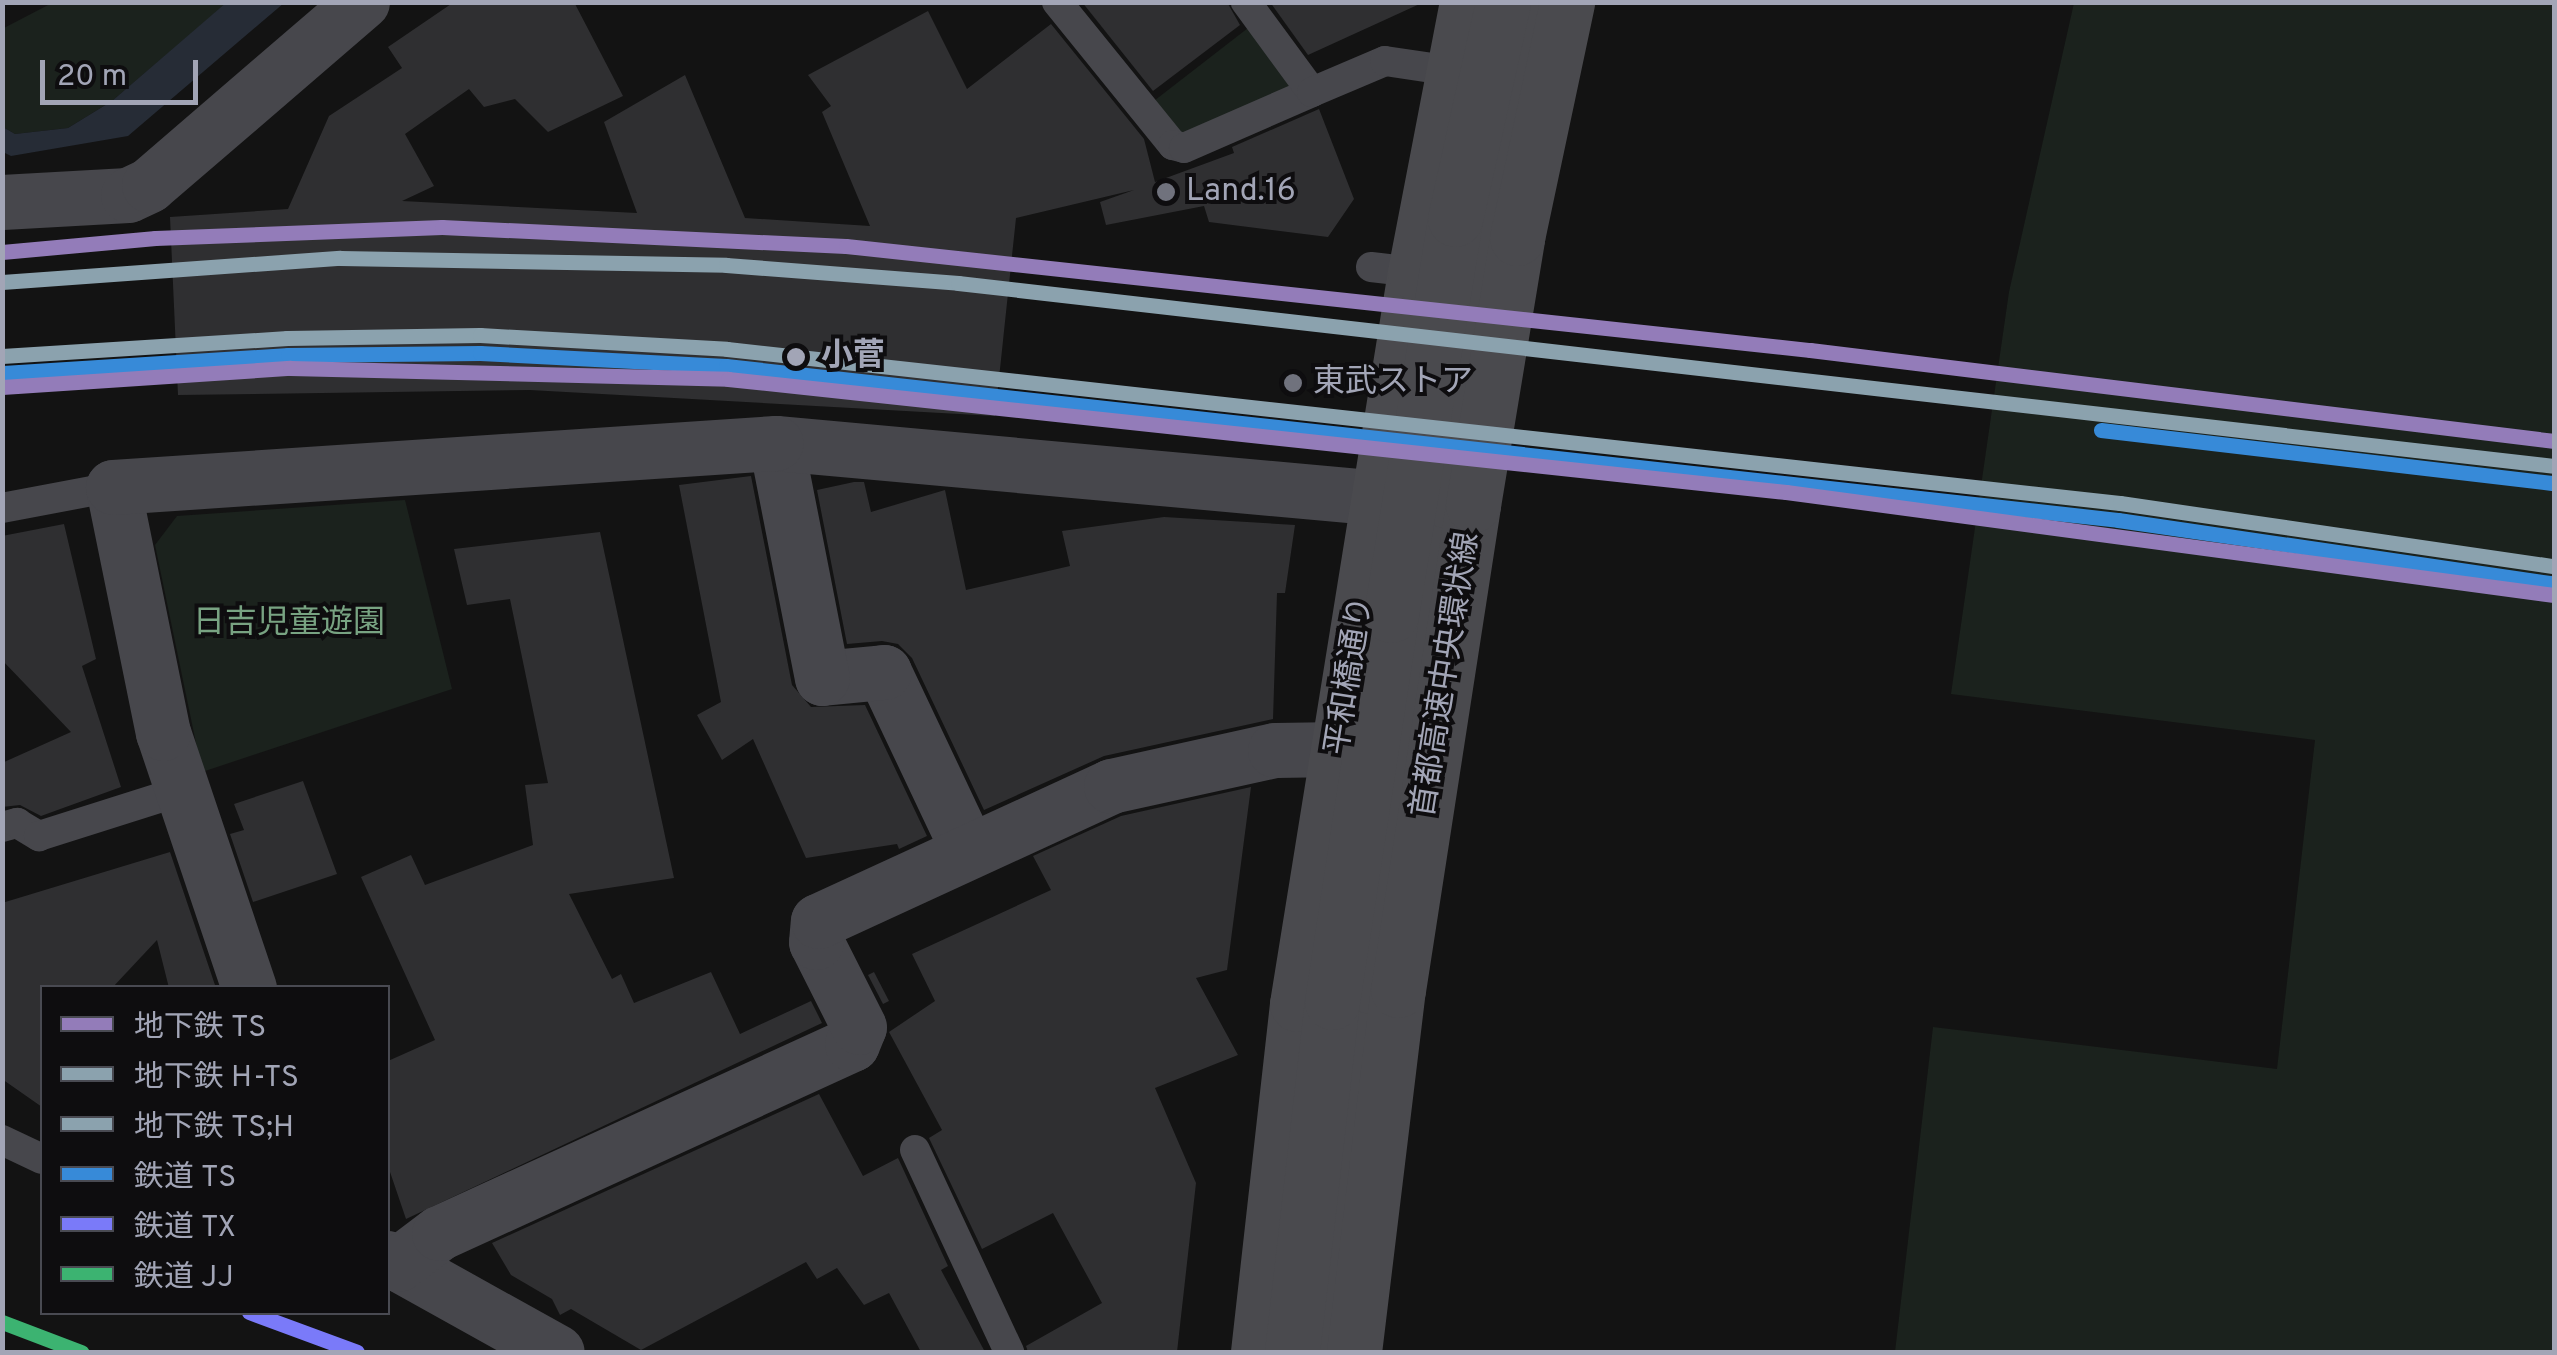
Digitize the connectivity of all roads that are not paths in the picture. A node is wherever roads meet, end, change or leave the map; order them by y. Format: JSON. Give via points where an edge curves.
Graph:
{"nodes":[{"id":1,"x":362,"y":2,"type":"edge"},
{"id":2,"x":1056,"y":2,"type":"edge"},
{"id":3,"x":1246,"y":2,"type":"edge"},
{"id":4,"x":1467,"y":2,"type":"edge"},
{"id":5,"x":1502,"y":2,"type":"edge"},
{"id":6,"x":1536,"y":2,"type":"edge"},
{"id":7,"x":1567,"y":2,"type":"edge"},
{"id":8,"x":1453,"y":71,"type":"junction"},
{"id":9,"x":1312,"y":92,"type":"junction"},
{"id":10,"x":2,"y":202,"type":"edge"},
{"id":11,"x":776,"y":443,"type":"junction"},
{"id":12,"x":113,"y":488,"type":"junction"},
{"id":13,"x":1380,"y":498,"type":"junction"},
{"id":14,"x":2,"y":508,"type":"edge"},
{"id":15,"x":1339,"y":749,"type":"junction"},
{"id":16,"x":181,"y":791,"type":"junction"},
{"id":17,"x":2,"y":827,"type":"edge"},
{"id":18,"x":968,"y":850,"type":"junction"},
{"id":19,"x":248,"y":985,"type":"edge"},
{"id":20,"x":2,"y":1140,"type":"edge"},
{"id":21,"x":916,"y":1150,"type":"dead end"},
{"id":22,"x":40,"y":1158,"type":"edge"},
{"id":23,"x":392,"y":1261,"type":"edge"},
{"id":24,"x":556,"y":1352,"type":"edge"},
{"id":25,"x":1009,"y":1352,"type":"edge"},
{"id":26,"x":1258,"y":1352,"type":"edge"},
{"id":27,"x":1292,"y":1352,"type":"edge"},
{"id":28,"x":1326,"y":1352,"type":"edge"},
{"id":29,"x":1354,"y":1352,"type":"edge"}],
"edges":[{"from":1,"to":10,"type":"street","via":[[149,185],[128,195]]},
{"from":2,"to":9,"type":"lane","via":[[1173,145],[1184,148]]},
{"from":3,"to":9,"type":"lane"},
{"from":4,"to":8,"type":"main road","name":"平和橋通り"},
{"from":5,"to":27,"type":"main road","name":"首都高速中央環状線","via":[[1455,219],[1390,615],[1332,1002]]},
{"from":6,"to":28,"type":"main road","name":"平和橋通り","via":[[1445,500],[1370,986]]},
{"from":7,"to":29,"type":"main road","name":"首都高速中央環状線","via":[[1516,238],[1470,522],[1398,990]]},
{"from":8,"to":9,"type":"lane","via":[[1386,61]]},
{"from":8,"to":13,"type":"main road","name":"平和橋通り","via":[[1393,270]]},
{"from":11,"to":12,"type":"street"},
{"from":11,"to":13,"type":"street"},
{"from":11,"to":18,"type":"street","via":[[822,678],[884,672]]},
{"from":12,"to":14,"type":"lane"},
{"from":12,"to":16,"type":"street","via":[[146,664]]},
{"from":13,"to":15,"type":"main road","name":"平和橋通り"},
{"from":15,"to":18,"type":"street","via":[[1274,750],[1111,786]]},
{"from":15,"to":26,"type":"main road","name":"平和橋通り","via":[[1297,1004]]},
{"from":16,"to":17,"type":"lane","via":[[39,836],[17,824]]},
{"from":16,"to":19,"type":"street"},
{"from":18,"to":23,"type":"street","via":[[818,921],[816,942],[859,1026],[852,1044],[438,1233]]},
{"from":20,"to":22,"type":"lane"},
{"from":21,"to":25,"type":"lane"},
{"from":23,"to":24,"type":"street"}]}
